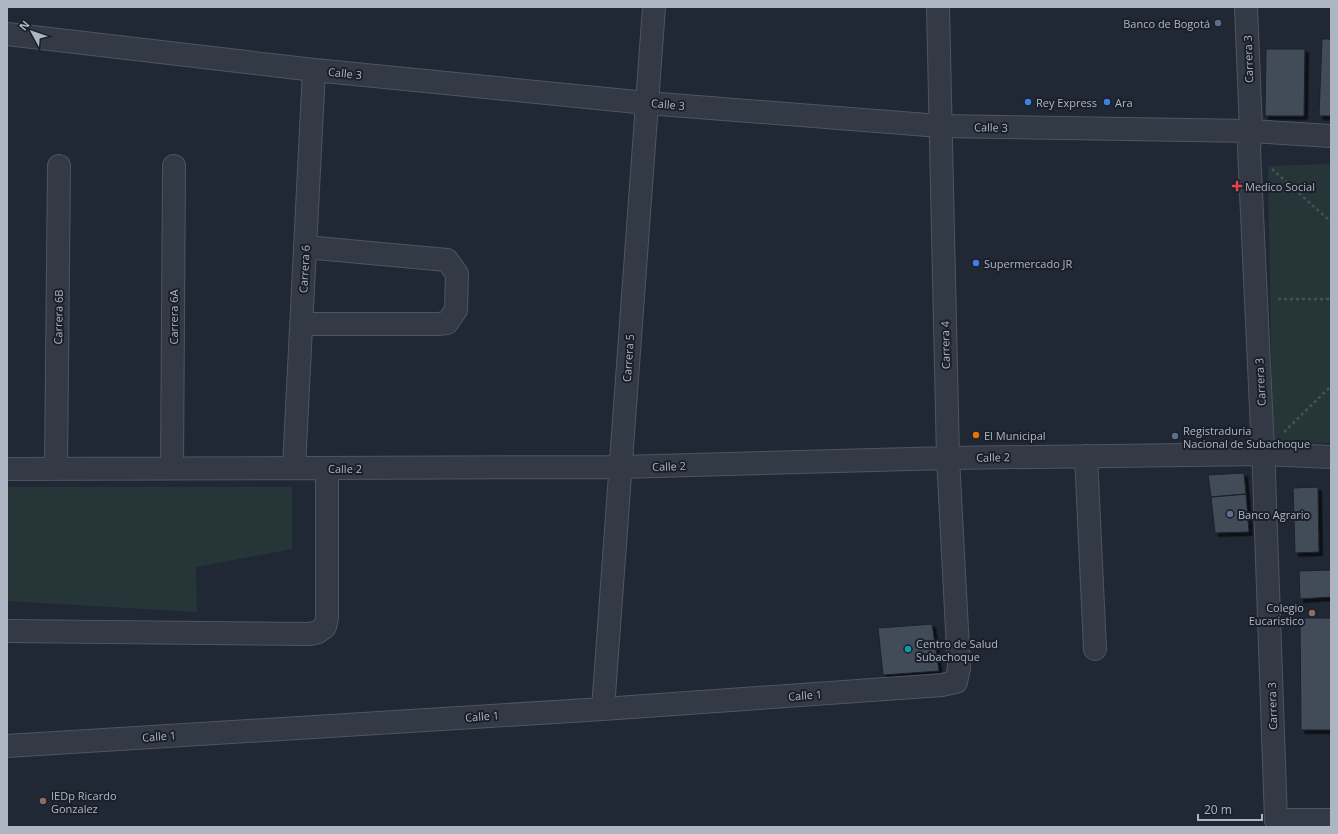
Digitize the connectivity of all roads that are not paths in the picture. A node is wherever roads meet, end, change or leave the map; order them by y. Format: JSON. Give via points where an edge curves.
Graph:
{"nodes":[{"id":1,"x":654,"y":7,"type":"edge"},
{"id":2,"x":938,"y":7,"type":"edge"},
{"id":3,"x":1246,"y":7,"type":"edge"},
{"id":4,"x":7,"y":34,"type":"edge"},
{"id":5,"x":314,"y":70,"type":"junction"},
{"id":6,"x":647,"y":103,"type":"junction"},
{"id":7,"x":940,"y":126,"type":"junction"},
{"id":8,"x":1331,"y":136,"type":"edge"},
{"id":9,"x":1250,"y":140,"type":"junction"},
{"id":10,"x":59,"y":166,"type":"dead end"},
{"id":11,"x":174,"y":166,"type":"dead end"},
{"id":12,"x":305,"y":247,"type":"junction"},
{"id":13,"x":302,"y":324,"type":"junction"},
{"id":14,"x":1263,"y":454,"type":"junction"},
{"id":15,"x":1086,"y":456,"type":"junction"},
{"id":16,"x":1331,"y":457,"type":"edge"},
{"id":17,"x":948,"y":458,"type":"junction"},
{"id":18,"x":621,"y":467,"type":"junction"},
{"id":19,"x":56,"y":468,"type":"junction"},
{"id":20,"x":172,"y":468,"type":"junction"},
{"id":21,"x":294,"y":468,"type":"junction"},
{"id":22,"x":327,"y":468,"type":"junction"},
{"id":23,"x":7,"y":469,"type":"edge"},
{"id":24,"x":7,"y":631,"type":"edge"},
{"id":25,"x":1095,"y":649,"type":"dead end"},
{"id":26,"x":956,"y":682,"type":"joint"},
{"id":27,"x":603,"y":709,"type":"junction"},
{"id":28,"x":7,"y":746,"type":"edge"},
{"id":29,"x":1331,"y":820,"type":"edge"},
{"id":30,"x":1280,"y":824,"type":"edge"}],
"edges":[{"from":1,"to":6,"type":"street","name":"Carrera 5"},
{"from":2,"to":7,"type":"street","name":"Carrera 4"},
{"from":3,"to":9,"type":"street","name":"Carrera 3"},
{"from":4,"to":5,"type":"street","name":"Calle 3"},
{"from":5,"to":6,"type":"street","name":"Calle 3"},
{"from":5,"to":12,"type":"street","name":"Carrera 6"},
{"from":6,"to":7,"type":"street","name":"Calle 3"},
{"from":6,"to":18,"type":"street","name":"Carrera 5"},
{"from":7,"to":9,"type":"street","name":"Calle 3"},
{"from":7,"to":17,"type":"street","name":"Carrera 4"},
{"from":8,"to":9,"type":"street","name":"Calle 3"},
{"from":9,"to":14,"type":"street","name":"Carrera 3"},
{"from":10,"to":19,"type":"street","name":"Carrera 6B"},
{"from":11,"to":20,"type":"street","name":"Carrera 6A"},
{"from":12,"to":13,"type":"street","name":"Carrera 6"},
{"from":12,"to":13,"type":"street","via":[[447,260],[457,274],[456,310],[447,323],[438,324]]},
{"from":13,"to":21,"type":"street","name":"Carrera 6"},
{"from":14,"to":15,"type":"street","name":"Calle 2"},
{"from":14,"to":16,"type":"street","name":"Calle 2"},
{"from":14,"to":30,"type":"street","name":"Carrera 3"},
{"from":15,"to":17,"type":"street","name":"Calle 2"},
{"from":15,"to":25,"type":"street"},
{"from":17,"to":18,"type":"street","name":"Calle 2"},
{"from":17,"to":26,"type":"street","name":"Carrera 4","via":[[959,668]]},
{"from":18,"to":22,"type":"street","name":"Calle 2"},
{"from":18,"to":27,"type":"street","name":"Carrera 5"},
{"from":19,"to":20,"type":"street","name":"Calle 2"},
{"from":19,"to":23,"type":"street","name":"Calle 2"},
{"from":20,"to":21,"type":"street","name":"Calle 2"},
{"from":21,"to":22,"type":"street","name":"Calle 2"},
{"from":22,"to":24,"type":"street","via":[[327,618],[325,627],[318,632],[310,634]]},
{"from":26,"to":27,"type":"street","name":"Calle 1"},
{"from":27,"to":28,"type":"street","name":"Calle 1"},
{"from":29,"to":30,"type":"street"}]}
